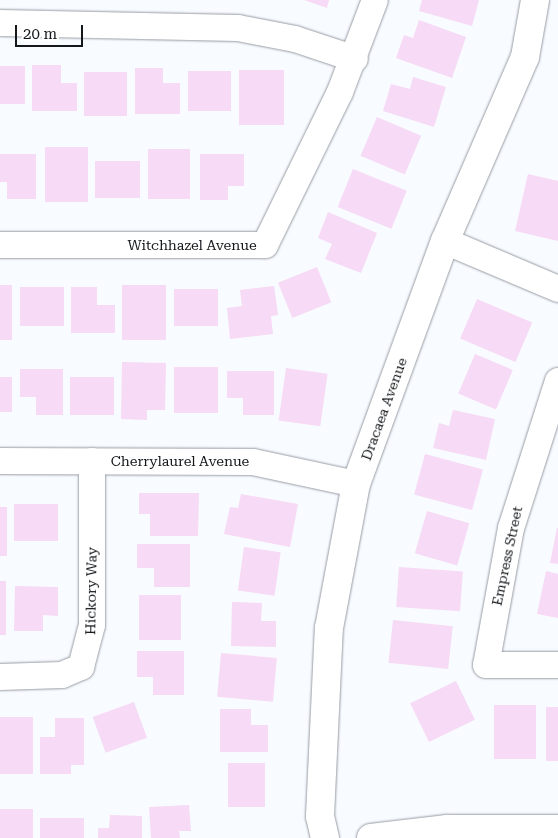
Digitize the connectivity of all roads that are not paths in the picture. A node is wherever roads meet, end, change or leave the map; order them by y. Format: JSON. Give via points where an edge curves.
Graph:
{"nodes":[{"id":1,"x":375,"y":0,"type":"edge"},
{"id":2,"x":535,"y":0,"type":"edge"},
{"id":3,"x":0,"y":23,"type":"edge"},
{"id":4,"x":355,"y":59,"type":"junction"},
{"id":5,"x":445,"y":241,"type":"junction"},
{"id":6,"x":0,"y":245,"type":"edge"},
{"id":7,"x":558,"y":289,"type":"edge"},
{"id":8,"x":558,"y":381,"type":"edge"},
{"id":9,"x":0,"y":461,"type":"edge"},
{"id":10,"x":92,"y":461,"type":"junction"},
{"id":11,"x":356,"y":484,"type":"junction"},
{"id":12,"x":558,"y":665,"type":"edge"},
{"id":13,"x":0,"y":677,"type":"edge"},
{"id":14,"x":558,"y":829,"type":"edge"},
{"id":15,"x":325,"y":838,"type":"edge"},
{"id":16,"x":371,"y":838,"type":"edge"}],
"edges":[{"from":1,"to":4,"type":"street","name":"Witchhazel Avenue"},
{"from":2,"to":5,"type":"street","name":"Dracaea Avenue","via":[[525,56]]},
{"from":3,"to":4,"type":"street","via":[[238,28],[295,39]]},
{"from":4,"to":6,"type":"street","name":"Witchhazel Avenue","via":[[265,245]]},
{"from":5,"to":7,"type":"street"},
{"from":5,"to":11,"type":"street","name":"Dracaea Avenue"},
{"from":8,"to":12,"type":"street","name":"Empress Street","via":[[511,528],[486,665]]},
{"from":9,"to":10,"type":"street","name":"Cherrylaurel Avenue"},
{"from":10,"to":11,"type":"street","name":"Cherrylaurel Avenue","via":[[253,462]]},
{"from":10,"to":13,"type":"street","name":"Hickory Way","via":[[92,625],[81,667],[62,675]]},
{"from":11,"to":15,"type":"street","name":"Dracaea Avenue","via":[[329,628],[320,816]]},
{"from":14,"to":16,"type":"street","via":[[447,829]]}]}
